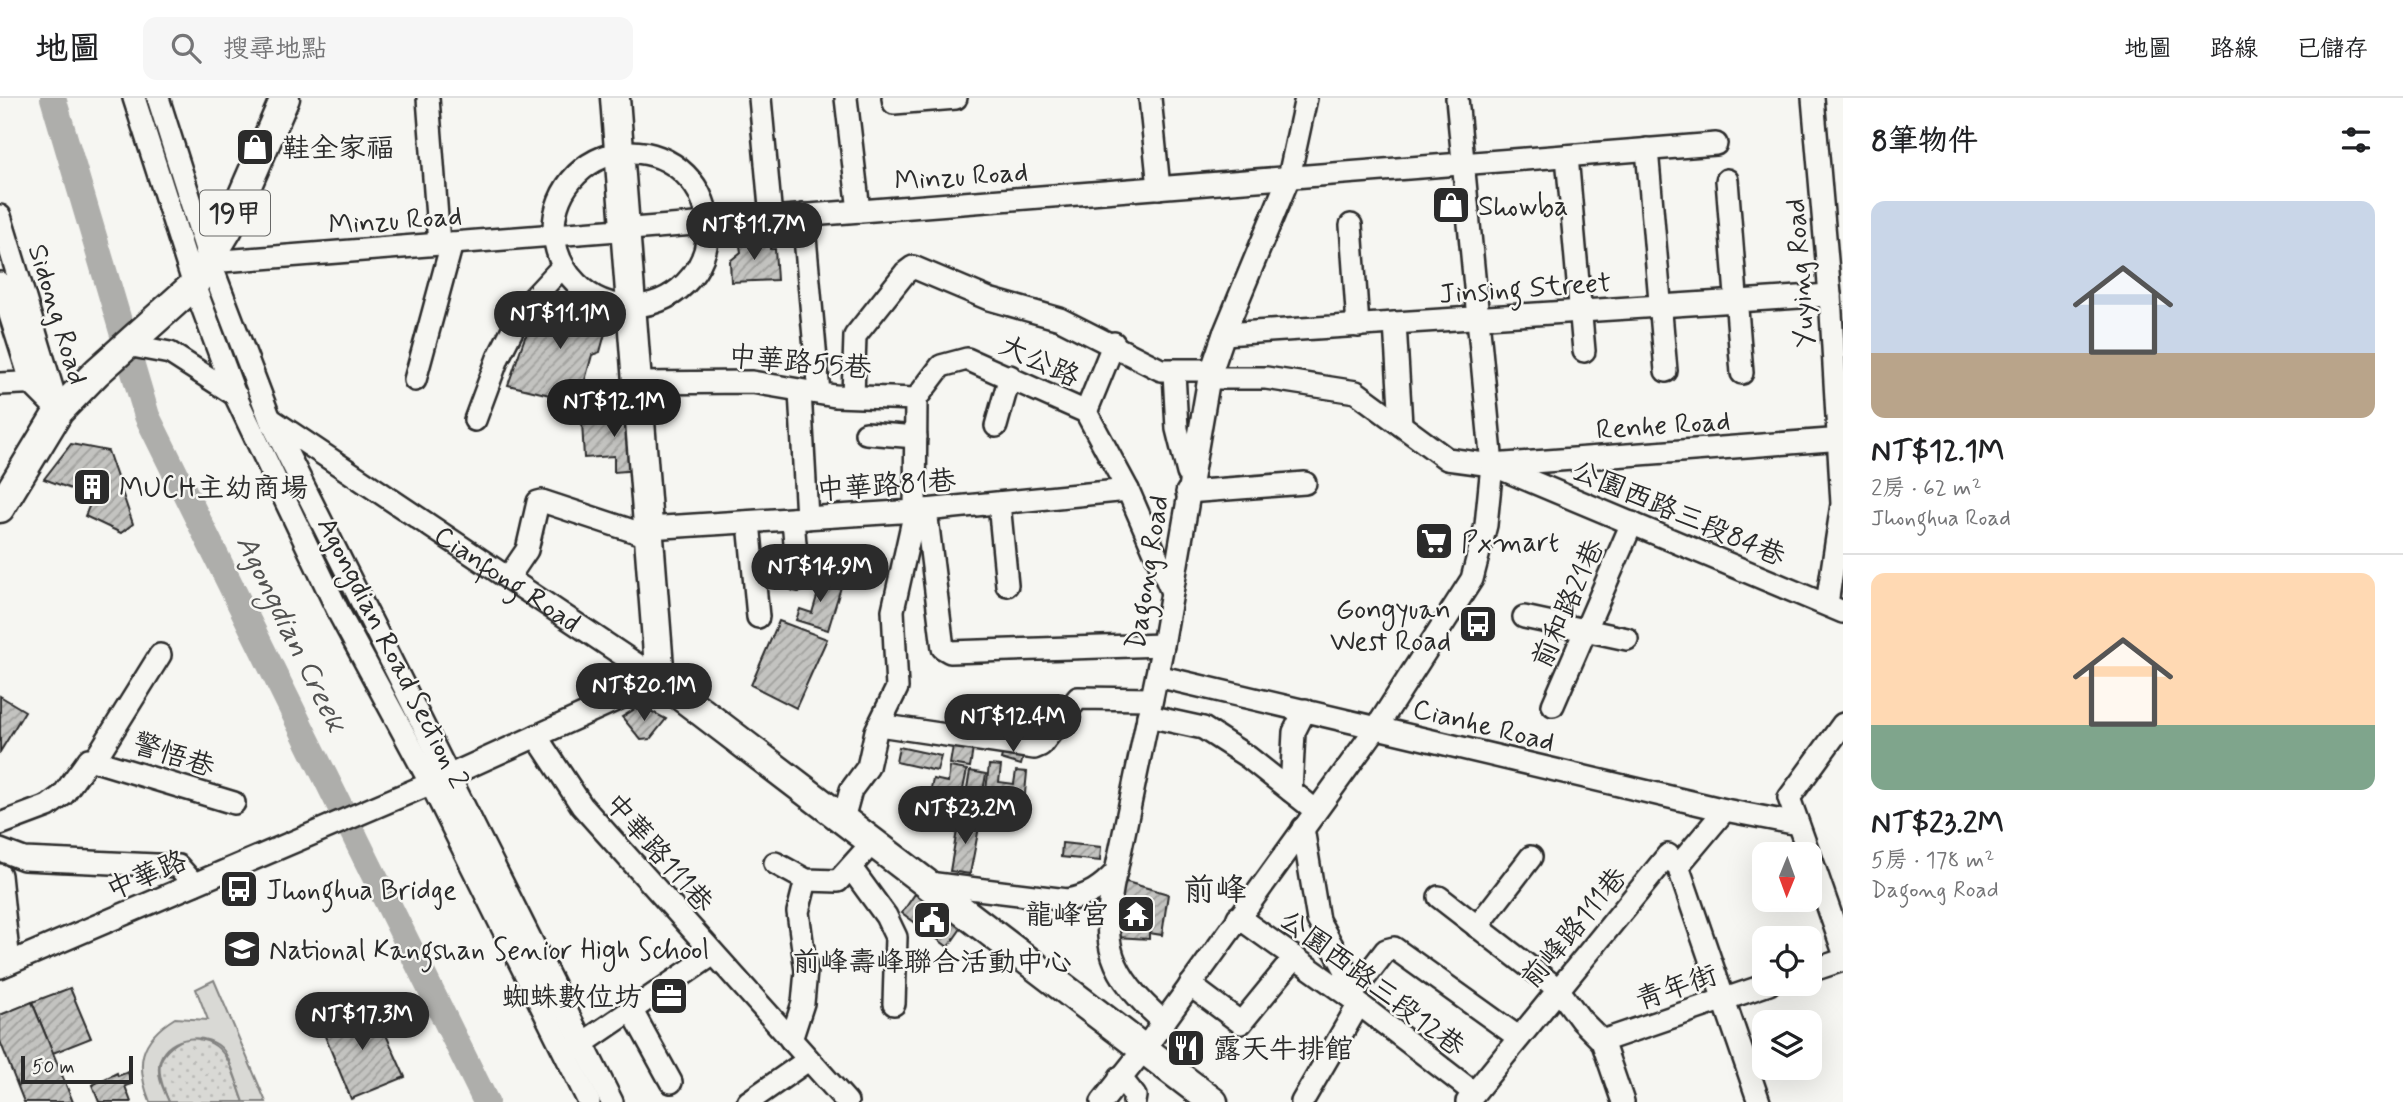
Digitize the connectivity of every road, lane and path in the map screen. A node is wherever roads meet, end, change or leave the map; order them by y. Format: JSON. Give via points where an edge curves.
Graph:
{"nodes":[{"id":1,"x":134,"y":98,"type":"edge"},
{"id":2,"x":158,"y":98,"type":"edge"},
{"id":3,"x":285,"y":98,"type":"edge"},
{"id":4,"x":428,"y":98,"type":"edge"},
{"id":5,"x":615,"y":98,"type":"edge"},
{"id":6,"x":760,"y":98,"type":"edge"},
{"id":7,"x":846,"y":98,"type":"edge"},
{"id":8,"x":893,"y":98,"type":"edge"},
{"id":9,"x":956,"y":98,"type":"edge"},
{"id":10,"x":1150,"y":98,"type":"edge"},
{"id":11,"x":1306,"y":98,"type":"edge"},
{"id":12,"x":1457,"y":98,"type":"edge"},
{"id":13,"x":1812,"y":98,"type":"edge"},
{"id":14,"x":1716,"y":144,"type":"dead end"},
{"id":15,"x":1647,"y":149,"type":"junction"},
{"id":16,"x":619,"y":152,"type":"junction"},
{"id":17,"x":1567,"y":156,"type":"junction"},
{"id":18,"x":1464,"y":164,"type":"junction"},
{"id":19,"x":1289,"y":177,"type":"junction"},
{"id":20,"x":1727,"y":180,"type":"dead end"},
{"id":21,"x":1159,"y":188,"type":"junction"},
{"id":22,"x":859,"y":211,"type":"junction"},
{"id":23,"x":803,"y":215,"type":"junction"},
{"id":24,"x":0,"y":216,"type":"edge"},
{"id":25,"x":771,"y":218,"type":"junction"},
{"id":26,"x":709,"y":223,"type":"junction"},
{"id":27,"x":1351,"y":225,"type":"dead end"},
{"id":28,"x":625,"y":229,"type":"junction"},
{"id":29,"x":553,"y":235,"type":"junction"},
{"id":30,"x":446,"y":243,"type":"junction"},
{"id":31,"x":210,"y":262,"type":"junction"},
{"id":32,"x":564,"y":266,"type":"junction"},
{"id":33,"x":0,"y":283,"type":"edge"},
{"id":34,"x":194,"y":285,"type":"junction"},
{"id":35,"x":1830,"y":295,"type":"junction"},
{"id":36,"x":1737,"y":301,"type":"junction"},
{"id":37,"x":1659,"y":306,"type":"junction"},
{"id":38,"x":631,"y":307,"type":"junction"},
{"id":39,"x":1581,"y":311,"type":"junction"},
{"id":40,"x":1478,"y":318,"type":"junction"},
{"id":41,"x":1395,"y":323,"type":"junction"},
{"id":42,"x":1358,"y":326,"type":"junction"},
{"id":43,"x":1224,"y":334,"type":"junction"},
{"id":44,"x":1114,"y":344,"type":"junction"},
{"id":45,"x":127,"y":345,"type":"junction"},
{"id":46,"x":1584,"y":351,"type":"dead end"},
{"id":47,"x":1174,"y":372,"type":"junction"},
{"id":48,"x":1666,"y":372,"type":"dead end"},
{"id":49,"x":1742,"y":373,"type":"dead end"},
{"id":50,"x":1211,"y":374,"type":"junction"},
{"id":51,"x":1010,"y":376,"type":"junction"},
{"id":52,"x":415,"y":380,"type":"dead end"},
{"id":53,"x":42,"y":382,"type":"junction"},
{"id":54,"x":636,"y":383,"type":"junction"},
{"id":55,"x":0,"y":384,"type":"edge"},
{"id":56,"x":809,"y":392,"type":"junction"},
{"id":57,"x":235,"y":395,"type":"junction"},
{"id":58,"x":853,"y":396,"type":"junction"},
{"id":59,"x":916,"y":399,"type":"junction"},
{"id":60,"x":59,"y":411,"type":"junction"},
{"id":61,"x":1086,"y":412,"type":"junction"},
{"id":62,"x":270,"y":419,"type":"junction"},
{"id":63,"x":475,"y":421,"type":"dead end"},
{"id":64,"x":1401,"y":425,"type":"junction"},
{"id":65,"x":996,"y":426,"type":"dead end"},
{"id":66,"x":866,"y":433,"type":"dead end"},
{"id":67,"x":916,"y":437,"type":"junction"},
{"id":68,"x":1840,"y":439,"type":"edge"},
{"id":69,"x":1492,"y":465,"type":"junction"},
{"id":70,"x":1305,"y":483,"type":"dead end"},
{"id":71,"x":1189,"y":485,"type":"junction"},
{"id":72,"x":1128,"y":490,"type":"junction"},
{"id":73,"x":999,"y":503,"type":"junction"},
{"id":74,"x":0,"y":508,"type":"edge"},
{"id":75,"x":920,"y":510,"type":"junction"},
{"id":76,"x":800,"y":518,"type":"junction"},
{"id":77,"x":749,"y":522,"type":"junction"},
{"id":78,"x":1632,"y":523,"type":"junction"},
{"id":79,"x":648,"y":532,"type":"junction"},
{"id":80,"x":508,"y":578,"type":"junction"},
{"id":81,"x":798,"y":580,"type":"dead end"},
{"id":82,"x":1007,"y":585,"type":"dead end"},
{"id":83,"x":1172,"y":592,"type":"junction"},
{"id":84,"x":360,"y":603,"type":"junction"},
{"id":85,"x":1835,"y":608,"type":"edge"},
{"id":86,"x":340,"y":615,"type":"junction"},
{"id":87,"x":758,"y":617,"type":"dead end"},
{"id":88,"x":1524,"y":617,"type":"dead end"},
{"id":89,"x":1586,"y":629,"type":"junction"},
{"id":90,"x":1627,"y":639,"type":"dead end"},
{"id":91,"x":1163,"y":645,"type":"junction"},
{"id":92,"x":160,"y":655,"type":"dead end"},
{"id":93,"x":1157,"y":676,"type":"junction"},
{"id":94,"x":660,"y":680,"type":"junction"},
{"id":95,"x":1553,"y":705,"type":"dead end"},
{"id":96,"x":1150,"y":708,"type":"junction"},
{"id":97,"x":1305,"y":710,"type":"junction"},
{"id":98,"x":1843,"y":724,"type":"edge"},
{"id":99,"x":879,"y":725,"type":"junction"},
{"id":100,"x":1377,"y":727,"type":"junction"},
{"id":101,"x":536,"y":736,"type":"junction"},
{"id":102,"x":96,"y":758,"type":"junction"},
{"id":103,"x":439,"y":780,"type":"junction"},
{"id":104,"x":1292,"y":791,"type":"junction"},
{"id":105,"x":234,"y":803,"type":"dead end"},
{"id":106,"x":1315,"y":810,"type":"junction"},
{"id":107,"x":1725,"y":810,"type":"junction"},
{"id":108,"x":843,"y":819,"type":"junction"},
{"id":109,"x":0,"y":824,"type":"edge"},
{"id":110,"x":1798,"y":824,"type":"junction"},
{"id":111,"x":1303,"y":828,"type":"junction"},
{"id":112,"x":873,"y":842,"type":"junction"},
{"id":113,"x":1804,"y":842,"type":"edge"},
{"id":114,"x":0,"y":850,"type":"edge"},
{"id":115,"x":1531,"y":857,"type":"dead end"},
{"id":116,"x":775,"y":863,"type":"dead end"},
{"id":117,"x":1678,"y":866,"type":"junction"},
{"id":118,"x":851,"y":868,"type":"junction"},
{"id":119,"x":1116,"y":872,"type":"junction"},
{"id":120,"x":0,"y":875,"type":"edge"},
{"id":121,"x":806,"y":880,"type":"junction"},
{"id":122,"x":928,"y":883,"type":"junction"},
{"id":123,"x":194,"y":884,"type":"junction"},
{"id":124,"x":1822,"y":891,"type":"edge"},
{"id":125,"x":1439,"y":897,"type":"dead end"},
{"id":126,"x":1238,"y":917,"type":"junction"},
{"id":127,"x":1477,"y":927,"type":"junction"},
{"id":128,"x":1843,"y":950,"type":"edge"},
{"id":129,"x":712,"y":955,"type":"junction"},
{"id":130,"x":1295,"y":957,"type":"junction"},
{"id":131,"x":1843,"y":960,"type":"edge"},
{"id":132,"x":4,"y":965,"type":"edge"},
{"id":133,"x":1822,"y":967,"type":"edge"},
{"id":134,"x":1190,"y":985,"type":"junction"},
{"id":135,"x":1558,"y":989,"type":"junction"},
{"id":136,"x":1752,"y":989,"type":"edge"},
{"id":137,"x":1355,"y":997,"type":"junction"},
{"id":138,"x":1722,"y":998,"type":"junction"},
{"id":139,"x":894,"y":1003,"type":"dead end"},
{"id":140,"x":632,"y":1011,"type":"junction"},
{"id":141,"x":1164,"y":1022,"type":"junction"},
{"id":142,"x":1518,"y":1037,"type":"junction"},
{"id":143,"x":791,"y":1040,"type":"junction"},
{"id":144,"x":1602,"y":1041,"type":"junction"},
{"id":145,"x":1145,"y":1048,"type":"junction"},
{"id":146,"x":573,"y":1050,"type":"junction"},
{"id":147,"x":808,"y":1060,"type":"junction"},
{"id":148,"x":1121,"y":1077,"type":"junction"},
{"id":149,"x":671,"y":1082,"type":"dead end"},
{"id":150,"x":1470,"y":1097,"type":"edge"},
{"id":151,"x":589,"y":1102,"type":"edge"},
{"id":152,"x":612,"y":1102,"type":"edge"},
{"id":153,"x":748,"y":1102,"type":"edge"},
{"id":154,"x":847,"y":1102,"type":"edge"},
{"id":155,"x":1102,"y":1102,"type":"edge"},
{"id":156,"x":1134,"y":1102,"type":"edge"},
{"id":157,"x":1213,"y":1102,"type":"edge"},
{"id":158,"x":1302,"y":1102,"type":"edge"},
{"id":159,"x":1623,"y":1102,"type":"edge"},
{"id":160,"x":1759,"y":1102,"type":"edge"}],
"edges":[{"from":1,"to":34,"type":"street","name":"Agongdian Road Section 2"},
{"from":2,"to":31,"type":"street","name":"Agongdian Road Section 2"},
{"from":3,"to":31,"type":"main road","number":"19甲"},
{"from":4,"to":30,"type":"street"},
{"from":5,"to":16,"type":"main road"},
{"from":6,"to":25,"type":"street"},
{"from":7,"to":22,"type":"street"},
{"from":8,"to":9,"type":"street","via":[[894,103]]},
{"from":10,"to":21,"type":"street"},
{"from":11,"to":19,"type":"street","name":"Dagong Road"},
{"from":12,"to":18,"type":"street"},
{"from":13,"to":35,"type":"street","name":"Yuying Road"},
{"from":14,"to":15,"type":"street","name":"Minzu Road"},
{"from":15,"to":17,"type":"street","name":"Minzu Road"},
{"from":15,"to":37,"type":"street"},
{"from":16,"to":26,"type":"street","via":[[649,153],[672,163],[690,179],[703,200]]},
{"from":16,"to":28,"type":"main road"},
{"from":16,"to":29,"type":"street","via":[[580,170],[564,188],[555,211]]},
{"from":17,"to":18,"type":"street","name":"Minzu Road"},
{"from":17,"to":39,"type":"street"},
{"from":18,"to":19,"type":"street","name":"Minzu Road"},
{"from":18,"to":40,"type":"street"},
{"from":19,"to":21,"type":"street","name":"Minzu Road"},
{"from":19,"to":43,"type":"street","name":"Dagong Road"},
{"from":20,"to":36,"type":"street"},
{"from":21,"to":22,"type":"street","name":"Minzu Road"},
{"from":22,"to":23,"type":"street","name":"Minzu Road"},
{"from":23,"to":25,"type":"street","name":"Minzu Road"},
{"from":23,"to":56,"type":"street"},
{"from":24,"to":53,"type":"street","name":"Sidong Road"},
{"from":25,"to":26,"type":"street","name":"Minzu Road"},
{"from":26,"to":28,"type":"street","name":"Minzu Road"},
{"from":26,"to":38,"type":"street","via":[[707,247],[697,270],[681,288],[660,301]]},
{"from":27,"to":42,"type":"street"},
{"from":28,"to":29,"type":"street","name":"Minzu Road"},
{"from":28,"to":38,"type":"main road"},
{"from":29,"to":30,"type":"street","name":"Minzu Road"},
{"from":29,"to":32,"type":"street"},
{"from":30,"to":31,"type":"street","name":"Minzu Road"},
{"from":30,"to":52,"type":"street"},
{"from":31,"to":34,"type":"main road","number":"19甲"},
{"from":31,"to":62,"type":"street","name":"Agongdian Road Section 2"},
{"from":32,"to":38,"type":"street","via":[[590,295]]},
{"from":32,"to":63,"type":"street","via":[[523,309],[498,358]]},
{"from":33,"to":53,"type":"street","name":"Sidong Road"},
{"from":34,"to":45,"type":"main road","number":"19甲"},
{"from":34,"to":57,"type":"street","name":"Agongdian Road Section 2"},
{"from":35,"to":36,"type":"street","name":"Jinsing Street"},
{"from":35,"to":68,"type":"street","name":"Yuying Road"},
{"from":36,"to":37,"type":"street","name":"Jinsing Street"},
{"from":36,"to":49,"type":"street"},
{"from":37,"to":39,"type":"street","name":"Jinsing Street"},
{"from":37,"to":48,"type":"street"},
{"from":38,"to":54,"type":"main road"},
{"from":39,"to":40,"type":"street","name":"Jinsing Street"},
{"from":39,"to":46,"type":"street"},
{"from":40,"to":41,"type":"street","name":"Jinsing Street"},
{"from":40,"to":69,"type":"street"},
{"from":41,"to":42,"type":"street","name":"Jinsing Street"},
{"from":41,"to":64,"type":"street"},
{"from":42,"to":43,"type":"street","name":"Jinsing Street"},
{"from":43,"to":50,"type":"street","name":"Dagong Road"},
{"from":44,"to":47,"type":"street","via":[[1161,370]]},
{"from":44,"to":58,"type":"street","via":[[1060,319],[989,299],[913,267],[855,337]]},
{"from":44,"to":61,"type":"street"},
{"from":45,"to":57,"type":"street","name":"Cianfong Road","via":[[170,353]]},
{"from":45,"to":60,"type":"main road","number":"19甲"},
{"from":47,"to":50,"type":"street"},
{"from":47,"to":71,"type":"street","via":[[1177,429]]},
{"from":50,"to":64,"type":"street","via":[[1356,392]]},
{"from":50,"to":71,"type":"street","name":"Dagong Road"},
{"from":51,"to":59,"type":"street","name":"大公路","via":[[967,359],[948,361]]},
{"from":51,"to":61,"type":"street","name":"大公路"},
{"from":51,"to":65,"type":"street"},
{"from":53,"to":55,"type":"street"},
{"from":53,"to":60,"type":"street","name":"Sidong Road"},
{"from":54,"to":56,"type":"street","name":"中華路55巷","via":[[752,382]]},
{"from":54,"to":79,"type":"main road"},
{"from":56,"to":58,"type":"street","name":"中華路55巷"},
{"from":56,"to":76,"type":"street"},
{"from":57,"to":62,"type":"street","name":"Cianfong Road"},
{"from":57,"to":86,"type":"street","name":"Agongdian Road Section 2"},
{"from":58,"to":59,"type":"street","name":"中華路55巷"},
{"from":59,"to":67,"type":"street"},
{"from":60,"to":74,"type":"main road","number":"19甲"},
{"from":61,"to":72,"type":"street","name":"大公路"},
{"from":62,"to":80,"type":"street","name":"Cianfong Road"},
{"from":62,"to":84,"type":"street","name":"Agongdian Road Section 2"},
{"from":64,"to":69,"type":"street","via":[[1447,458]]},
{"from":66,"to":67,"type":"street"},
{"from":67,"to":75,"type":"street"},
{"from":68,"to":69,"type":"street","name":"Renhe Road"},
{"from":68,"to":85,"type":"street","name":"Yuying Road","via":[[1842,513]]},
{"from":69,"to":78,"type":"street","name":"公園西路三段84巷"},
{"from":69,"to":100,"type":"street","via":[[1486,525],[1472,579]]},
{"from":70,"to":71,"type":"street"},
{"from":71,"to":83,"type":"street","name":"Dagong Road"},
{"from":72,"to":73,"type":"street","name":"中華路81巷"},
{"from":72,"to":83,"type":"street","name":"大公路"},
{"from":73,"to":75,"type":"street","name":"中華路81巷"},
{"from":73,"to":82,"type":"street"},
{"from":75,"to":76,"type":"street","name":"中華路81巷"},
{"from":75,"to":91,"type":"street","via":[[943,648],[950,652]]},
{"from":75,"to":99,"type":"street","via":[[893,610],[897,688]]},
{"from":76,"to":77,"type":"street","name":"中華路81巷"},
{"from":76,"to":81,"type":"street"},
{"from":77,"to":79,"type":"street","name":"中華路81巷"},
{"from":77,"to":87,"type":"street"},
{"from":78,"to":85,"type":"street","name":"公園西路三段84巷"},
{"from":78,"to":89,"type":"street","name":"前和路21巷"},
{"from":79,"to":80,"type":"street","via":[[538,502],[527,550]]},
{"from":79,"to":94,"type":"main road"},
{"from":80,"to":94,"type":"street","name":"Cianfong Road"},
{"from":83,"to":91,"type":"street","name":"Dagong Road"},
{"from":84,"to":86,"type":"street"},
{"from":84,"to":103,"type":"street","name":"Agongdian Road Section 2"},
{"from":86,"to":103,"type":"street","name":"Agongdian Road Section 2"},
{"from":88,"to":89,"type":"street"},
{"from":89,"to":90,"type":"street"},
{"from":89,"to":95,"type":"street","name":"前和路21巷"},
{"from":91,"to":93,"type":"street","name":"Dagong Road"},
{"from":92,"to":102,"type":"street","name":"警悟巷"},
{"from":93,"to":96,"type":"street","name":"Dagong Road"},
{"from":93,"to":97,"type":"street","name":"Cianhe Road"},
{"from":94,"to":101,"type":"street"},
{"from":94,"to":108,"type":"main road","name":"Cianfong Road"},
{"from":96,"to":99,"type":"street","via":[[1078,698],[1034,748]]},
{"from":96,"to":104,"type":"street","via":[[1203,728]]},
{"from":96,"to":119,"type":"street","name":"Dagong Road"},
{"from":97,"to":100,"type":"street","name":"Cianhe Road"},
{"from":97,"to":104,"type":"street","via":[[1294,732]]},
{"from":98,"to":110,"type":"street","via":[[1789,798]]},
{"from":99,"to":108,"type":"street","via":[[868,767],[851,790]]},
{"from":100,"to":106,"type":"street"},
{"from":100,"to":107,"type":"street","name":"Cianhe Road"},
{"from":101,"to":103,"type":"street"},
{"from":101,"to":129,"type":"street","name":"中華路111巷","via":[[582,806]]},
{"from":102,"to":105,"type":"street","name":"警悟巷"},
{"from":102,"to":109,"type":"street","name":"警悟巷","via":[[85,762],[63,795],[48,806]]},
{"from":103,"to":123,"type":"street","name":"中華路"},
{"from":103,"to":146,"type":"street","name":"Agongdian Road Section 2"},
{"from":104,"to":106,"type":"street"},
{"from":106,"to":111,"type":"street"},
{"from":107,"to":110,"type":"street","name":"Cianhe Road"},
{"from":107,"to":117,"type":"street"},
{"from":108,"to":112,"type":"main road","name":"Cianfong Road"},
{"from":110,"to":113,"type":"street"},
{"from":111,"to":126,"type":"street"},
{"from":111,"to":137,"type":"street","name":"公園西路三段12巷","via":[[1318,920]]},
{"from":112,"to":118,"type":"street"},
{"from":112,"to":122,"type":"main road","name":"Cianfong Road"},
{"from":114,"to":123,"type":"street","via":[[24,859],[178,866]]},
{"from":115,"to":127,"type":"street"},
{"from":116,"to":121,"type":"street"},
{"from":117,"to":135,"type":"street","name":"前峰路111巷","via":[[1668,855]]},
{"from":117,"to":138,"type":"street"},
{"from":118,"to":121,"type":"street","via":[[838,881]]},
{"from":118,"to":139,"type":"street","via":[[896,936]]},
{"from":119,"to":122,"type":"street","via":[[1085,897],[1067,900]]},
{"from":119,"to":141,"type":"street","name":"Dagong Road","via":[[1109,904],[1109,952],[1118,972]]},
{"from":120,"to":132,"type":"street"},
{"from":121,"to":143,"type":"street","via":[[798,912],[805,982]]},
{"from":122,"to":145,"type":"main road","name":"Cianfong Road"},
{"from":123,"to":132,"type":"street","name":"中華路"},
{"from":124,"to":128,"type":"street"},
{"from":125,"to":127,"type":"street"},
{"from":126,"to":130,"type":"street","name":"公園西路三段12巷"},
{"from":126,"to":134,"type":"street"},
{"from":127,"to":135,"type":"street"},
{"from":129,"to":140,"type":"street"},
{"from":129,"to":143,"type":"street","name":"中華路111巷"},
{"from":130,"to":134,"type":"street","via":[[1241,1023]]},
{"from":130,"to":137,"type":"street","name":"公園西路三段12巷"},
{"from":131,"to":133,"type":"street"},
{"from":134,"to":141,"type":"street"},
{"from":135,"to":142,"type":"street","name":"前峰路111巷"},
{"from":135,"to":144,"type":"street"},
{"from":136,"to":138,"type":"street","name":"青年街"},
{"from":137,"to":142,"type":"street","via":[[1386,950],[1394,948]]},
{"from":137,"to":150,"type":"street","name":"公園西路三段12巷"},
{"from":137,"to":158,"type":"street"},
{"from":138,"to":144,"type":"street","name":"青年街"},
{"from":138,"to":160,"type":"street"},
{"from":140,"to":146,"type":"street"},
{"from":140,"to":149,"type":"street"},
{"from":141,"to":145,"type":"street"},
{"from":142,"to":150,"type":"street","name":"前峰路111巷"},
{"from":143,"to":147,"type":"street","name":"中華路111巷"},
{"from":144,"to":159,"type":"street"},
{"from":145,"to":148,"type":"street"},
{"from":145,"to":157,"type":"main road","name":"Cianfong Road"},
{"from":146,"to":151,"type":"street","name":"Agongdian Road Section 2"},
{"from":146,"to":152,"type":"street","name":"Agongdian Road Section 2"},
{"from":147,"to":153,"type":"street"},
{"from":147,"to":154,"type":"street","name":"中華路111巷"},
{"from":148,"to":155,"type":"street"},
{"from":148,"to":156,"type":"street","via":[[1135,1096]]}]}
